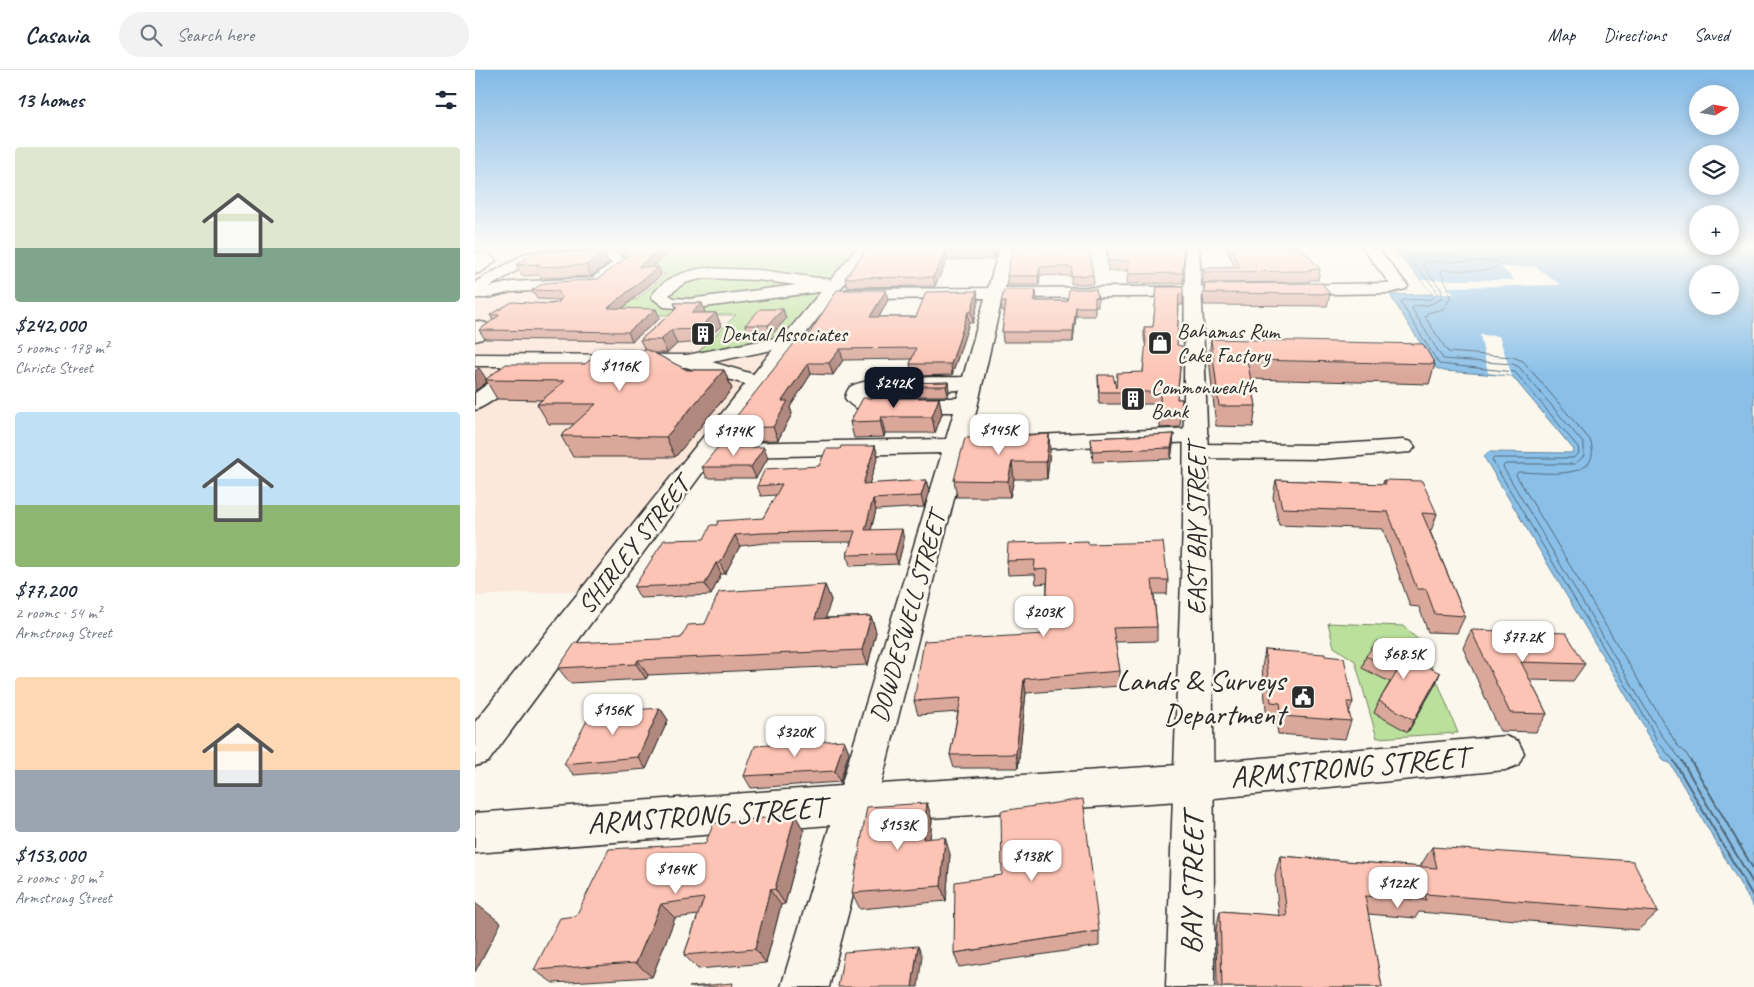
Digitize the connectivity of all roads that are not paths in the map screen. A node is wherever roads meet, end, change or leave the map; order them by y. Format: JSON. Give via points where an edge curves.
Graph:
{"nodes":[{"id":1,"x":477,"y":289,"type":"edge"},
{"id":2,"x":499,"y":290,"type":"edge"},
{"id":3,"x":510,"y":290,"type":"edge"},
{"id":4,"x":665,"y":290,"type":"edge"},
{"id":5,"x":808,"y":290,"type":"edge"},
{"id":6,"x":830,"y":290,"type":"edge"},
{"id":7,"x":994,"y":290,"type":"edge"},
{"id":8,"x":1253,"y":290,"type":"edge"},
{"id":9,"x":1272,"y":290,"type":"edge"},
{"id":10,"x":1284,"y":290,"type":"edge"},
{"id":11,"x":1194,"y":291,"type":"junction"},
{"id":12,"x":993,"y":293,"type":"junction"},
{"id":13,"x":826,"y":295,"type":"junction"},
{"id":14,"x":713,"y":302,"type":"junction"},
{"id":15,"x":522,"y":305,"type":"edge"},
{"id":16,"x":475,"y":326,"type":"edge"},
{"id":17,"x":475,"y":336,"type":"edge"},
{"id":18,"x":790,"y":341,"type":"junction"},
{"id":19,"x":643,"y":343,"type":"edge"},
{"id":20,"x":517,"y":360,"type":"junction"},
{"id":21,"x":621,"y":360,"type":"junction"},
{"id":22,"x":687,"y":361,"type":"junction"},
{"id":23,"x":479,"y":362,"type":"edge"},
{"id":24,"x":759,"y":382,"type":"junction"},
{"id":25,"x":475,"y":403,"type":"edge"},
{"id":26,"x":1196,"y":443,"type":"junction"},
{"id":27,"x":956,"y":446,"type":"junction"},
{"id":28,"x":1403,"y":447,"type":"dead end"},
{"id":29,"x":706,"y":450,"type":"junction"},
{"id":30,"x":475,"y":750,"type":"edge"},
{"id":31,"x":1505,"y":753,"type":"dead end"},
{"id":32,"x":1194,"y":782,"type":"junction"},
{"id":33,"x":855,"y":804,"type":"junction"},
{"id":34,"x":475,"y":833,"type":"edge"},
{"id":35,"x":805,"y":987,"type":"edge"},
{"id":36,"x":1190,"y":987,"type":"edge"}],
"edges":[{"from":1,"to":2,"type":"main road","via":[[477,293]]},
{"from":3,"to":15,"type":"main road","via":[[508,292]]},
{"from":4,"to":14,"type":"main road","via":[[659,297],[669,302]]},
{"from":5,"to":13,"type":"main road"},
{"from":6,"to":13,"type":"main road","name":"SHIRLEY STREET"},
{"from":7,"to":12,"type":"main road","name":"DOWDESWELL STREET"},
{"from":8,"to":11,"type":"main road"},
{"from":9,"to":10,"type":"main road"},
{"from":11,"to":12,"type":"main road"},
{"from":11,"to":26,"type":"main road","name":"EAST BAY STREET"},
{"from":12,"to":13,"type":"main road"},
{"from":12,"to":27,"type":"main road","name":"DOWDESWELL STREET"},
{"from":13,"to":14,"type":"main road"},
{"from":13,"to":14,"type":"main road"},
{"from":13,"to":18,"type":"main road","name":"SHIRLEY STREET"},
{"from":16,"to":17,"type":"main road","via":[[483,330]]},
{"from":18,"to":22,"type":"main road"},
{"from":18,"to":24,"type":"main road","name":"SHIRLEY STREET"},
{"from":19,"to":21,"type":"main road"},
{"from":20,"to":21,"type":"main road"},
{"from":20,"to":23,"type":"main road"},
{"from":20,"to":25,"type":"main road","via":[[511,366],[508,378]]},
{"from":21,"to":22,"type":"main road"},
{"from":22,"to":24,"type":"main road"},
{"from":24,"to":29,"type":"main road","name":"SHIRLEY STREET"},
{"from":26,"to":27,"type":"main road"},
{"from":26,"to":28,"type":"main road","via":[[1322,452]]},
{"from":26,"to":32,"type":"main road","name":"EAST BAY STREET"},
{"from":27,"to":29,"type":"main road"},
{"from":27,"to":33,"type":"main road","name":"DOWDESWELL STREET"},
{"from":29,"to":30,"type":"main road","name":"SHIRLEY STREET"},
{"from":31,"to":32,"type":"main road","name":"ARMSTRONG STREET"},
{"from":32,"to":33,"type":"main road","name":"ARMSTRONG STREET"},
{"from":32,"to":36,"type":"main road","name":"BAY STREET"},
{"from":33,"to":34,"type":"main road","name":"ARMSTRONG STREET"},
{"from":33,"to":35,"type":"main road","name":"DOWDESWELL STREET"}]}
